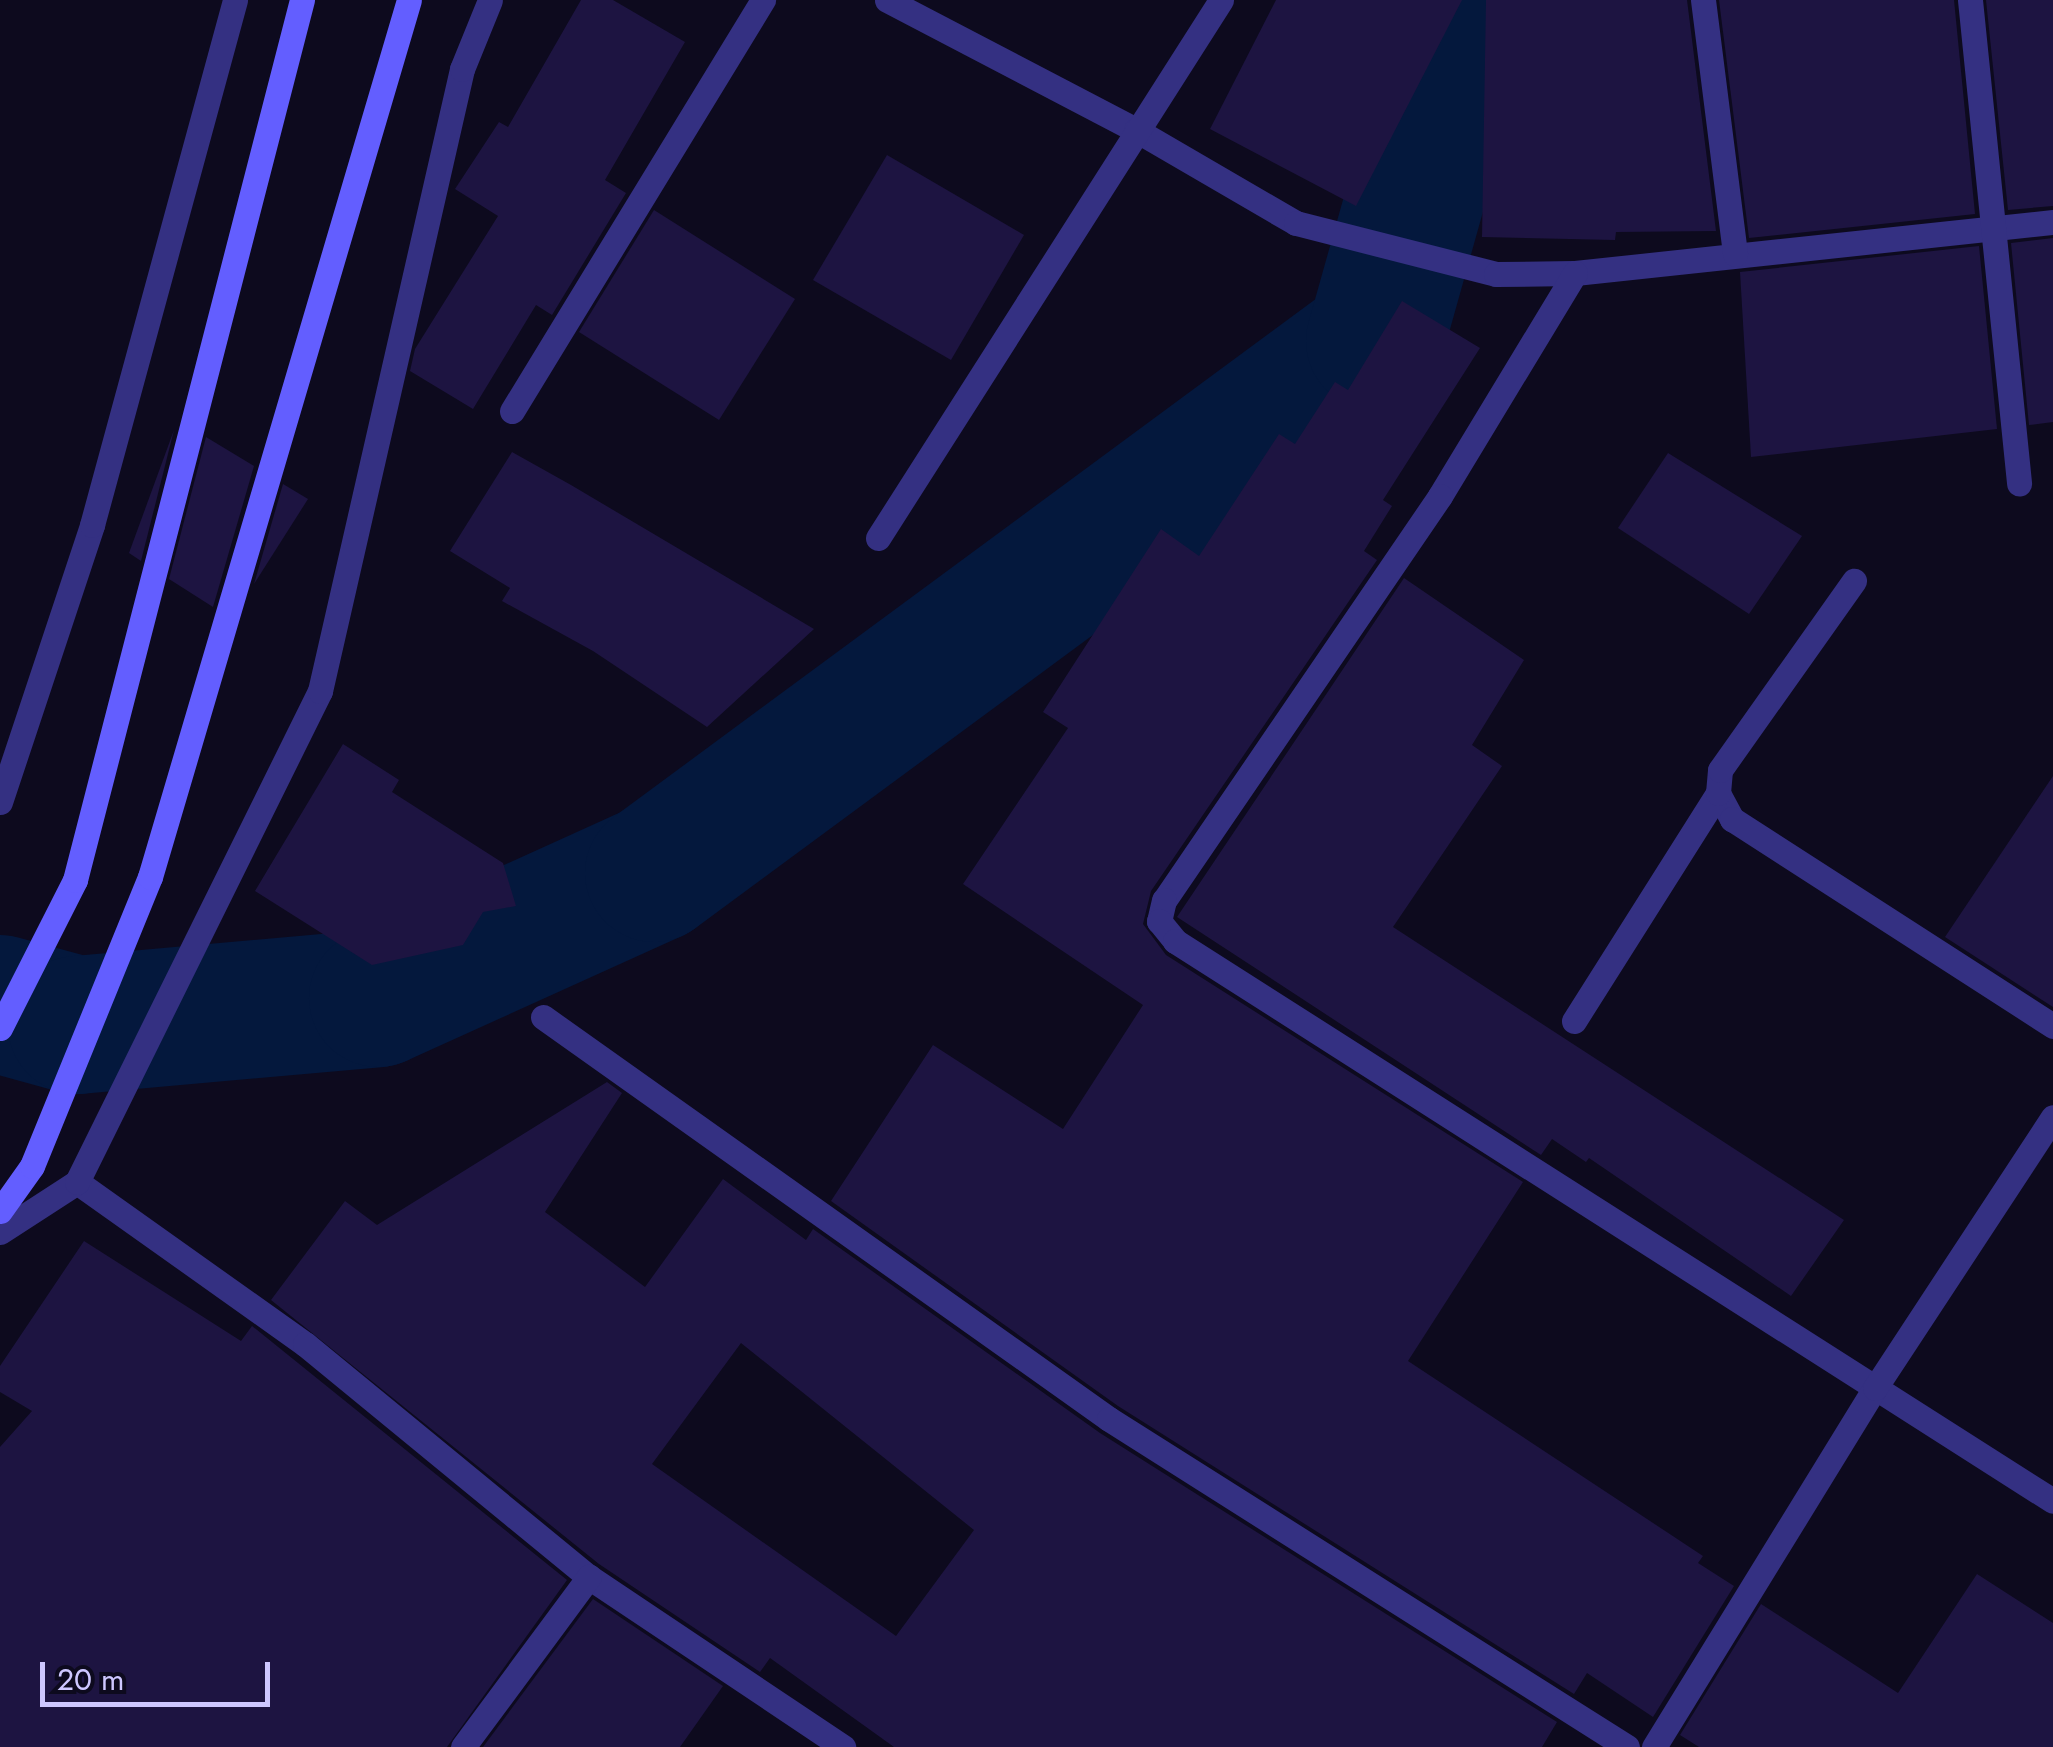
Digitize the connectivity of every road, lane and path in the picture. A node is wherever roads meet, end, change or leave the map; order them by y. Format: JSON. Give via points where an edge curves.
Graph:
{"nodes":[{"id":1,"x":235,"y":0,"type":"edge"},
{"id":2,"x":302,"y":0,"type":"edge"},
{"id":3,"x":409,"y":0,"type":"edge"},
{"id":4,"x":490,"y":0,"type":"edge"},
{"id":5,"x":763,"y":0,"type":"edge"},
{"id":6,"x":887,"y":0,"type":"edge"},
{"id":7,"x":1221,"y":0,"type":"edge"},
{"id":8,"x":1703,"y":0,"type":"edge"},
{"id":9,"x":1970,"y":0,"type":"edge"},
{"id":10,"x":1136,"y":130,"type":"junction"},
{"id":11,"x":2053,"y":222,"type":"edge"},
{"id":12,"x":1990,"y":226,"type":"junction"},
{"id":13,"x":1735,"y":254,"type":"junction"},
{"id":14,"x":1575,"y":274,"type":"junction"},
{"id":15,"x":512,"y":411,"type":"dead end"},
{"id":16,"x":2019,"y":484,"type":"dead end"},
{"id":17,"x":878,"y":538,"type":"dead end"},
{"id":18,"x":1854,"y":581,"type":"dead end"},
{"id":19,"x":1718,"y":793,"type":"junction"},
{"id":20,"x":0,"y":802,"type":"edge"},
{"id":21,"x":544,"y":1017,"type":"dead end"},
{"id":22,"x":1574,"y":1021,"type":"dead end"},
{"id":23,"x":2053,"y":1026,"type":"edge"},
{"id":24,"x":0,"y":1028,"type":"edge"},
{"id":25,"x":2053,"y":1117,"type":"edge"},
{"id":26,"x":77,"y":1182,"type":"junction"},
{"id":27,"x":0,"y":1211,"type":"edge"},
{"id":28,"x":0,"y":1232,"type":"edge"},
{"id":29,"x":1875,"y":1388,"type":"junction"},
{"id":30,"x":2053,"y":1501,"type":"edge"},
{"id":31,"x":588,"y":1577,"type":"junction"},
{"id":32,"x":463,"y":1747,"type":"edge"},
{"id":33,"x":844,"y":1747,"type":"edge"},
{"id":34,"x":1627,"y":1747,"type":"edge"},
{"id":35,"x":1654,"y":1747,"type":"edge"}],
"edges":[{"from":1,"to":20,"type":"street","via":[[92,525]]},
{"from":2,"to":24,"type":"main road","via":[[75,880]]},
{"from":3,"to":27,"type":"main road","via":[[150,877],[32,1166]]},
{"from":4,"to":26,"type":"street","via":[[462,68],[320,691]]},
{"from":5,"to":15,"type":"street"},
{"from":6,"to":10,"type":"street"},
{"from":7,"to":10,"type":"street"},
{"from":8,"to":13,"type":"street"},
{"from":9,"to":12,"type":"street"},
{"from":10,"to":14,"type":"street","via":[[1296,223],[1496,274]]},
{"from":10,"to":17,"type":"street"},
{"from":11,"to":12,"type":"street"},
{"from":12,"to":13,"type":"street"},
{"from":12,"to":16,"type":"street"},
{"from":13,"to":14,"type":"street"},
{"from":14,"to":29,"type":"street","via":[[1440,496],[1164,900],[1159,921],[1175,941]]},
{"from":18,"to":19,"type":"street","via":[[1720,770]]},
{"from":19,"to":22,"type":"street"},
{"from":19,"to":23,"type":"street","via":[[1732,819]]},
{"from":21,"to":34,"type":"street","via":[[1108,1419]]},
{"from":25,"to":29,"type":"street"},
{"from":26,"to":28,"type":"street"},
{"from":26,"to":31,"type":"street","via":[[305,1344]]},
{"from":29,"to":30,"type":"street"},
{"from":29,"to":35,"type":"street"},
{"from":31,"to":32,"type":"street"},
{"from":31,"to":33,"type":"street"}]}
